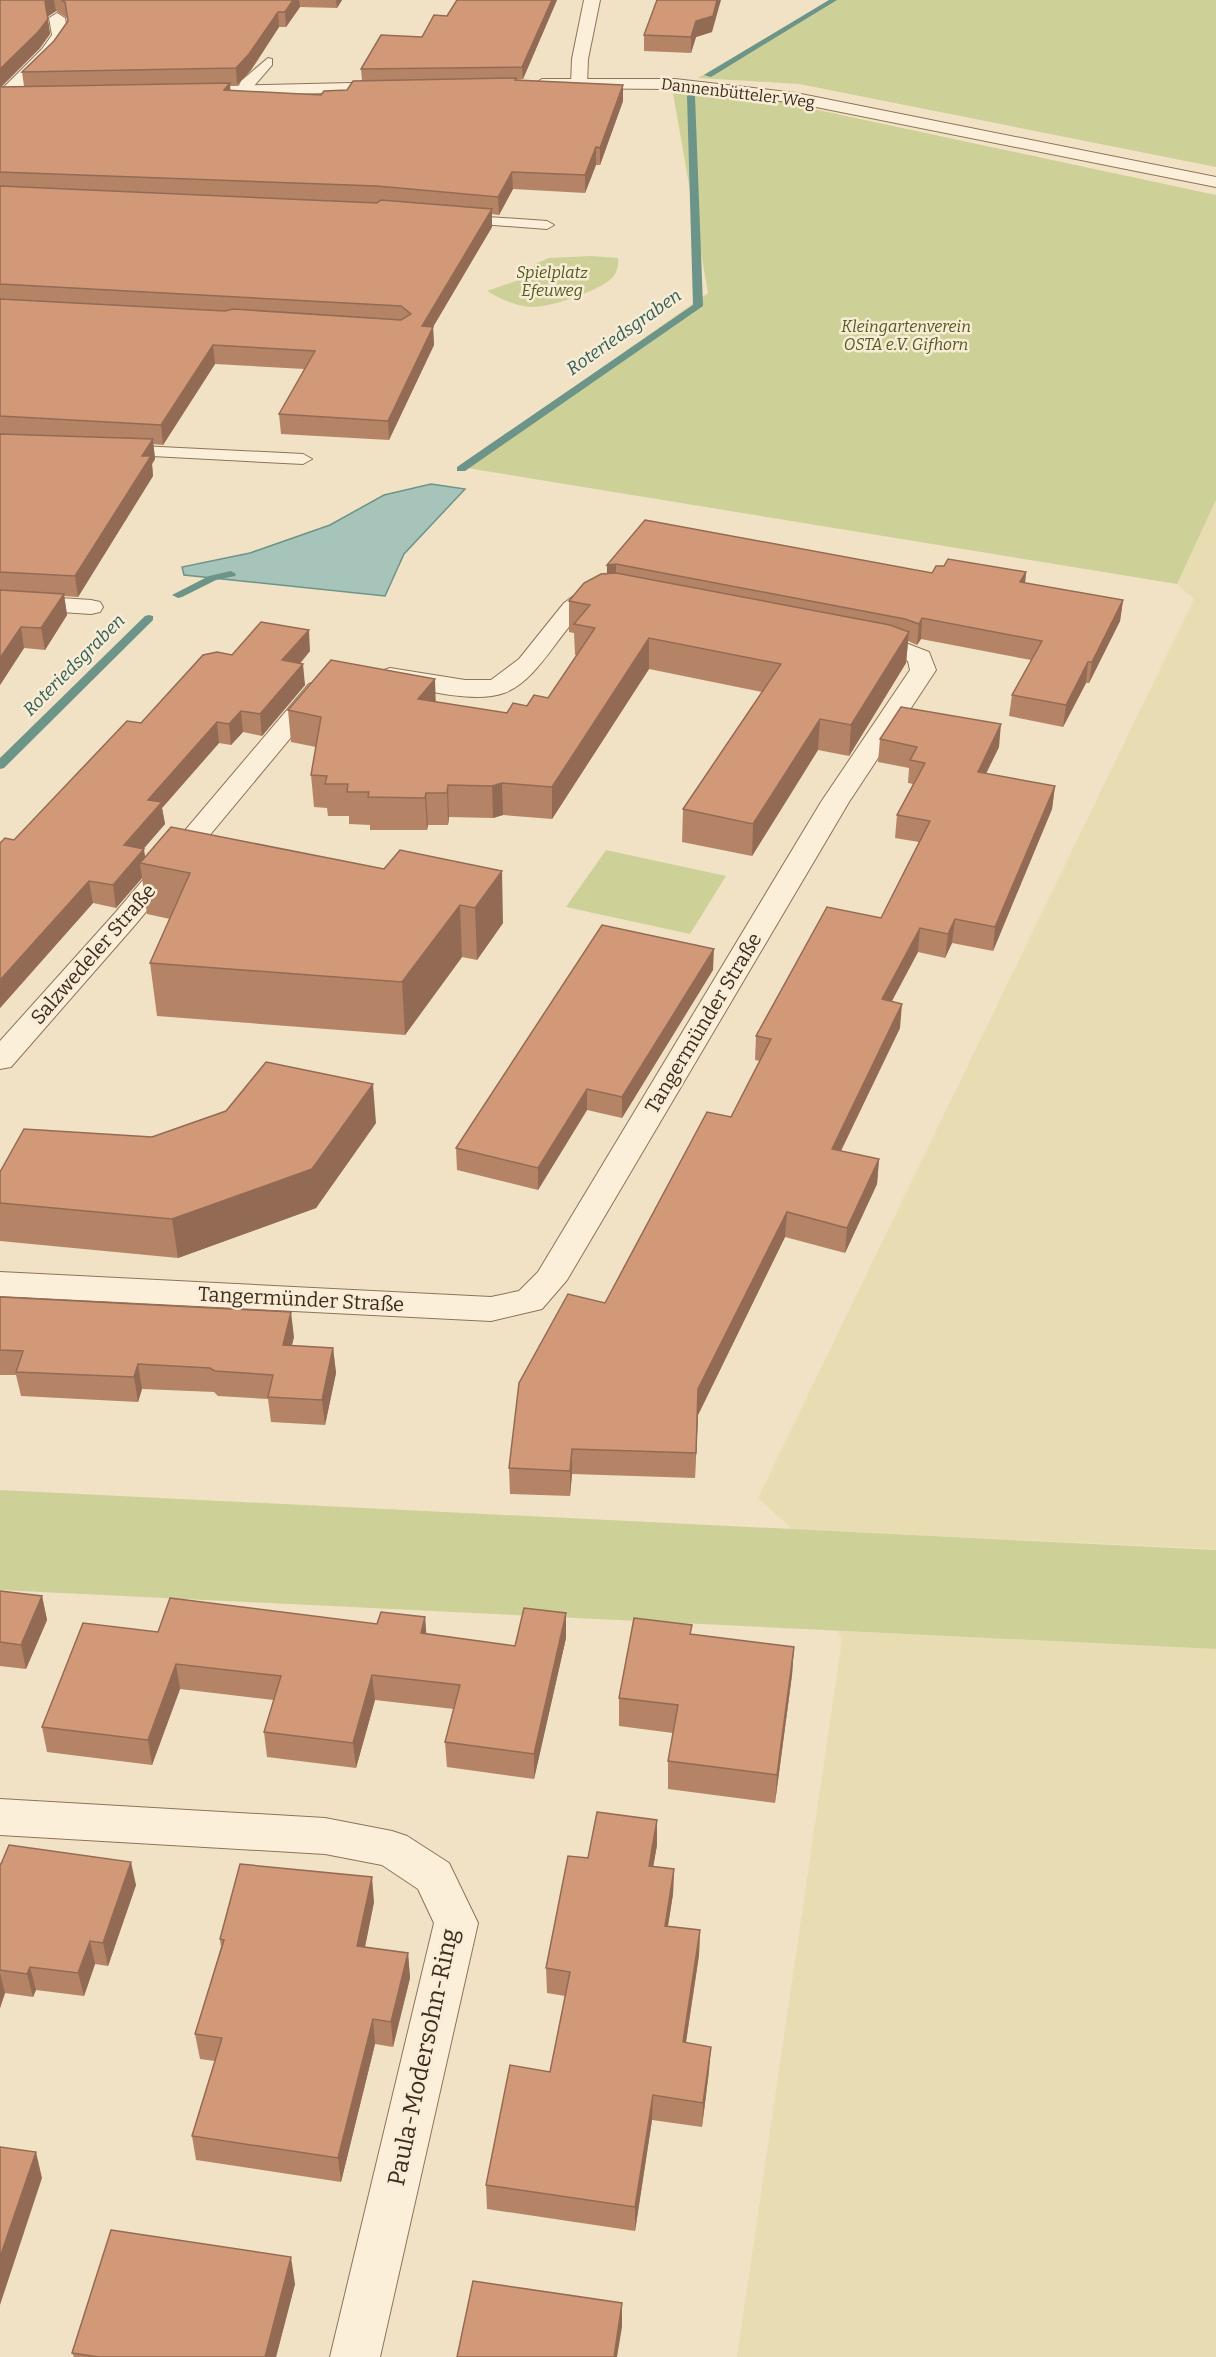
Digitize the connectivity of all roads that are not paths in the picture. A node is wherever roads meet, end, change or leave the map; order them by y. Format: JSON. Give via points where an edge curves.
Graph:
{"nodes":[{"id":1,"x":592,"y":0,"type":"edge"},
{"id":2,"x":57,"y":18,"type":"dead end"},
{"id":3,"x":268,"y":62,"type":"dead end"},
{"id":4,"x":579,"y":84,"type":"junction"},
{"id":5,"x":521,"y":85,"type":"edge"},
{"id":6,"x":405,"y":87,"type":"edge"},
{"id":7,"x":243,"y":90,"type":"junction"},
{"id":8,"x":172,"y":92,"type":"edge"},
{"id":9,"x":3,"y":95,"type":"edge"},
{"id":10,"x":29,"y":95,"type":"edge"},
{"id":11,"x":1216,"y":182,"type":"edge"},
{"id":12,"x":440,"y":218,"type":"edge"},
{"id":13,"x":547,"y":225,"type":"dead end"},
{"id":14,"x":104,"y":450,"type":"edge"},
{"id":15,"x":303,"y":459,"type":"dead end"},
{"id":16,"x":639,"y":599,"type":"edge"},
{"id":17,"x":0,"y":601,"type":"edge"},
{"id":18,"x":91,"y":607,"type":"dead end"},
{"id":19,"x":836,"y":636,"type":"edge"},
{"id":20,"x":0,"y":1060,"type":"edge"},
{"id":21,"x":0,"y":1284,"type":"edge"},
{"id":22,"x":0,"y":1817,"type":"edge"},
{"id":23,"x":355,"y":2357,"type":"edge"}],
"edges":[{"from":1,"to":4,"type":"street"},
{"from":2,"to":9,"type":"street","via":[[60,35],[48,52]]},
{"from":3,"to":7,"type":"lane"},
{"from":4,"to":5,"type":"street","name":"Dannenbütteler Weg"},
{"from":4,"to":11,"type":"street","name":"Dannenbütteler Weg","via":[[675,84],[796,98]]},
{"from":6,"to":7,"type":"street"},
{"from":7,"to":8,"type":"street"},
{"from":9,"to":10,"type":"street"},
{"from":12,"to":13,"type":"lane"},
{"from":14,"to":15,"type":"lane"},
{"from":16,"to":20,"type":"street","name":"Salzwedeler Straße","via":[[616,594],[588,597],[573,608],[528,664],[497,687],[465,688],[356,672],[325,681],[125,919]]},
{"from":17,"to":18,"type":"street"},
{"from":19,"to":21,"type":"street","name":"Tangermünder Straße","via":[[894,647],[920,657],[923,670],[835,802],[550,1280],[530,1301],[491,1309]]},
{"from":22,"to":23,"type":"street","name":"Paula-Modersohn-Ring","via":[[325,1836],[392,1849],[434,1876],[456,1923]]}]}
